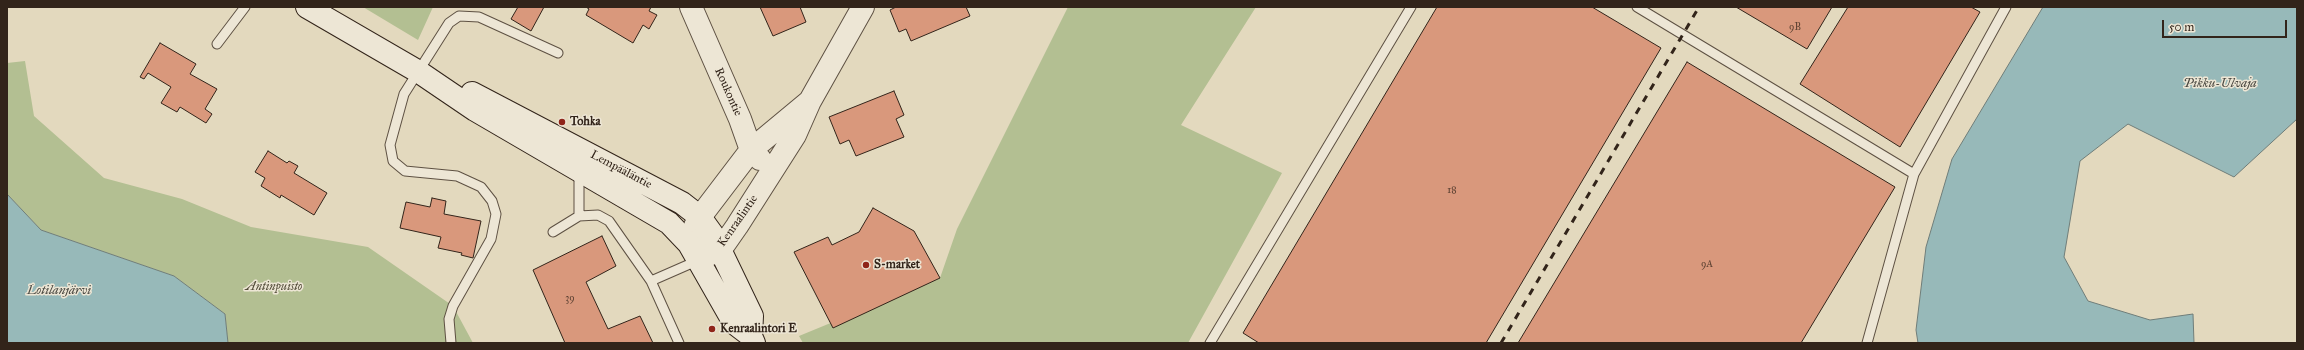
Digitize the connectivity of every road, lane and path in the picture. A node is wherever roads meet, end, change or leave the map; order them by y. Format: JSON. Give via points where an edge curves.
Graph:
{"nodes":[{"id":1,"x":245,"y":7,"type":"edge"},
{"id":2,"x":307,"y":7,"type":"edge"},
{"id":3,"x":691,"y":7,"type":"edge"},
{"id":4,"x":863,"y":7,"type":"edge"},
{"id":5,"x":1411,"y":7,"type":"edge"},
{"id":6,"x":1637,"y":7,"type":"edge"},
{"id":7,"x":2006,"y":7,"type":"edge"},
{"id":8,"x":217,"y":44,"type":"dead end"},
{"id":9,"x":558,"y":53,"type":"dead end"},
{"id":10,"x":419,"y":72,"type":"junction"},
{"id":11,"x":810,"y":101,"type":"junction"},
{"id":12,"x":751,"y":150,"type":"junction"},
{"id":13,"x":579,"y":170,"type":"junction"},
{"id":14,"x":772,"y":171,"type":"junction"},
{"id":15,"x":1914,"y":174,"type":"junction"},
{"id":16,"x":579,"y":216,"type":"junction"},
{"id":17,"x":700,"y":217,"type":"junction"},
{"id":18,"x":553,"y":232,"type":"dead end"},
{"id":19,"x":721,"y":249,"type":"junction"},
{"id":20,"x":700,"y":259,"type":"junction"},
{"id":21,"x":650,"y":281,"type":"junction"},
{"id":22,"x":752,"y":339,"type":"edge"},
{"id":23,"x":451,"y":343,"type":"edge"},
{"id":24,"x":679,"y":343,"type":"edge"},
{"id":25,"x":1210,"y":343,"type":"edge"},
{"id":26,"x":1867,"y":343,"type":"edge"}],
"edges":[{"from":1,"to":8,"type":"lane"},
{"from":2,"to":10,"type":"main road","name":"Lempääläntie"},
{"from":3,"to":12,"type":"main road","name":"Roukontie"},
{"from":4,"to":11,"type":"main road","name":"Kenraalintie"},
{"from":5,"to":25,"type":"lane"},
{"from":6,"to":15,"type":"lane"},
{"from":7,"to":15,"type":"lane"},
{"from":9,"to":10,"type":"lane","via":[[479,17],[459,16],[449,23]]},
{"from":10,"to":13,"type":"main road","name":"Lempääläntie","via":[[475,110]]},
{"from":10,"to":17,"type":"main road","name":"Lempääläntie","via":[[490,101],[682,203]]},
{"from":10,"to":23,"type":"lane","via":[[404,94],[390,145],[393,161],[405,170],[457,176],[481,187],[492,201],[496,214],[491,239],[453,306],[449,319]]},
{"from":11,"to":12,"type":"main road","name":"Kenraalintie"},
{"from":11,"to":14,"type":"main road","name":"Kenraalintie","via":[[795,135]]},
{"from":12,"to":14,"type":"main road","name":"Roukontie"},
{"from":12,"to":17,"type":"main road","name":"Kenraalintie"},
{"from":13,"to":16,"type":"lane"},
{"from":13,"to":20,"type":"main road","name":"Lempääläntie","via":[[669,223],[683,236]]},
{"from":14,"to":19,"type":"main road","name":"Kenraalintie"},
{"from":15,"to":26,"type":"lane"},
{"from":16,"to":18,"type":"lane"},
{"from":16,"to":21,"type":"lane","via":[[598,215],[609,221]]},
{"from":17,"to":19,"type":"main road","name":"Lempääläntie"},
{"from":17,"to":20,"type":"main road","name":"Kenraalintie","via":[[694,234]]},
{"from":19,"to":20,"type":"main road","name":"Kenraalintie"},
{"from":19,"to":22,"type":"main road","name":"Lempääläntie","via":[[752,316]]},
{"from":20,"to":21,"type":"lane"},
{"from":20,"to":22,"type":"main road","name":"Lempääläntie","via":[[734,323]]},
{"from":21,"to":24,"type":"lane"}]}
